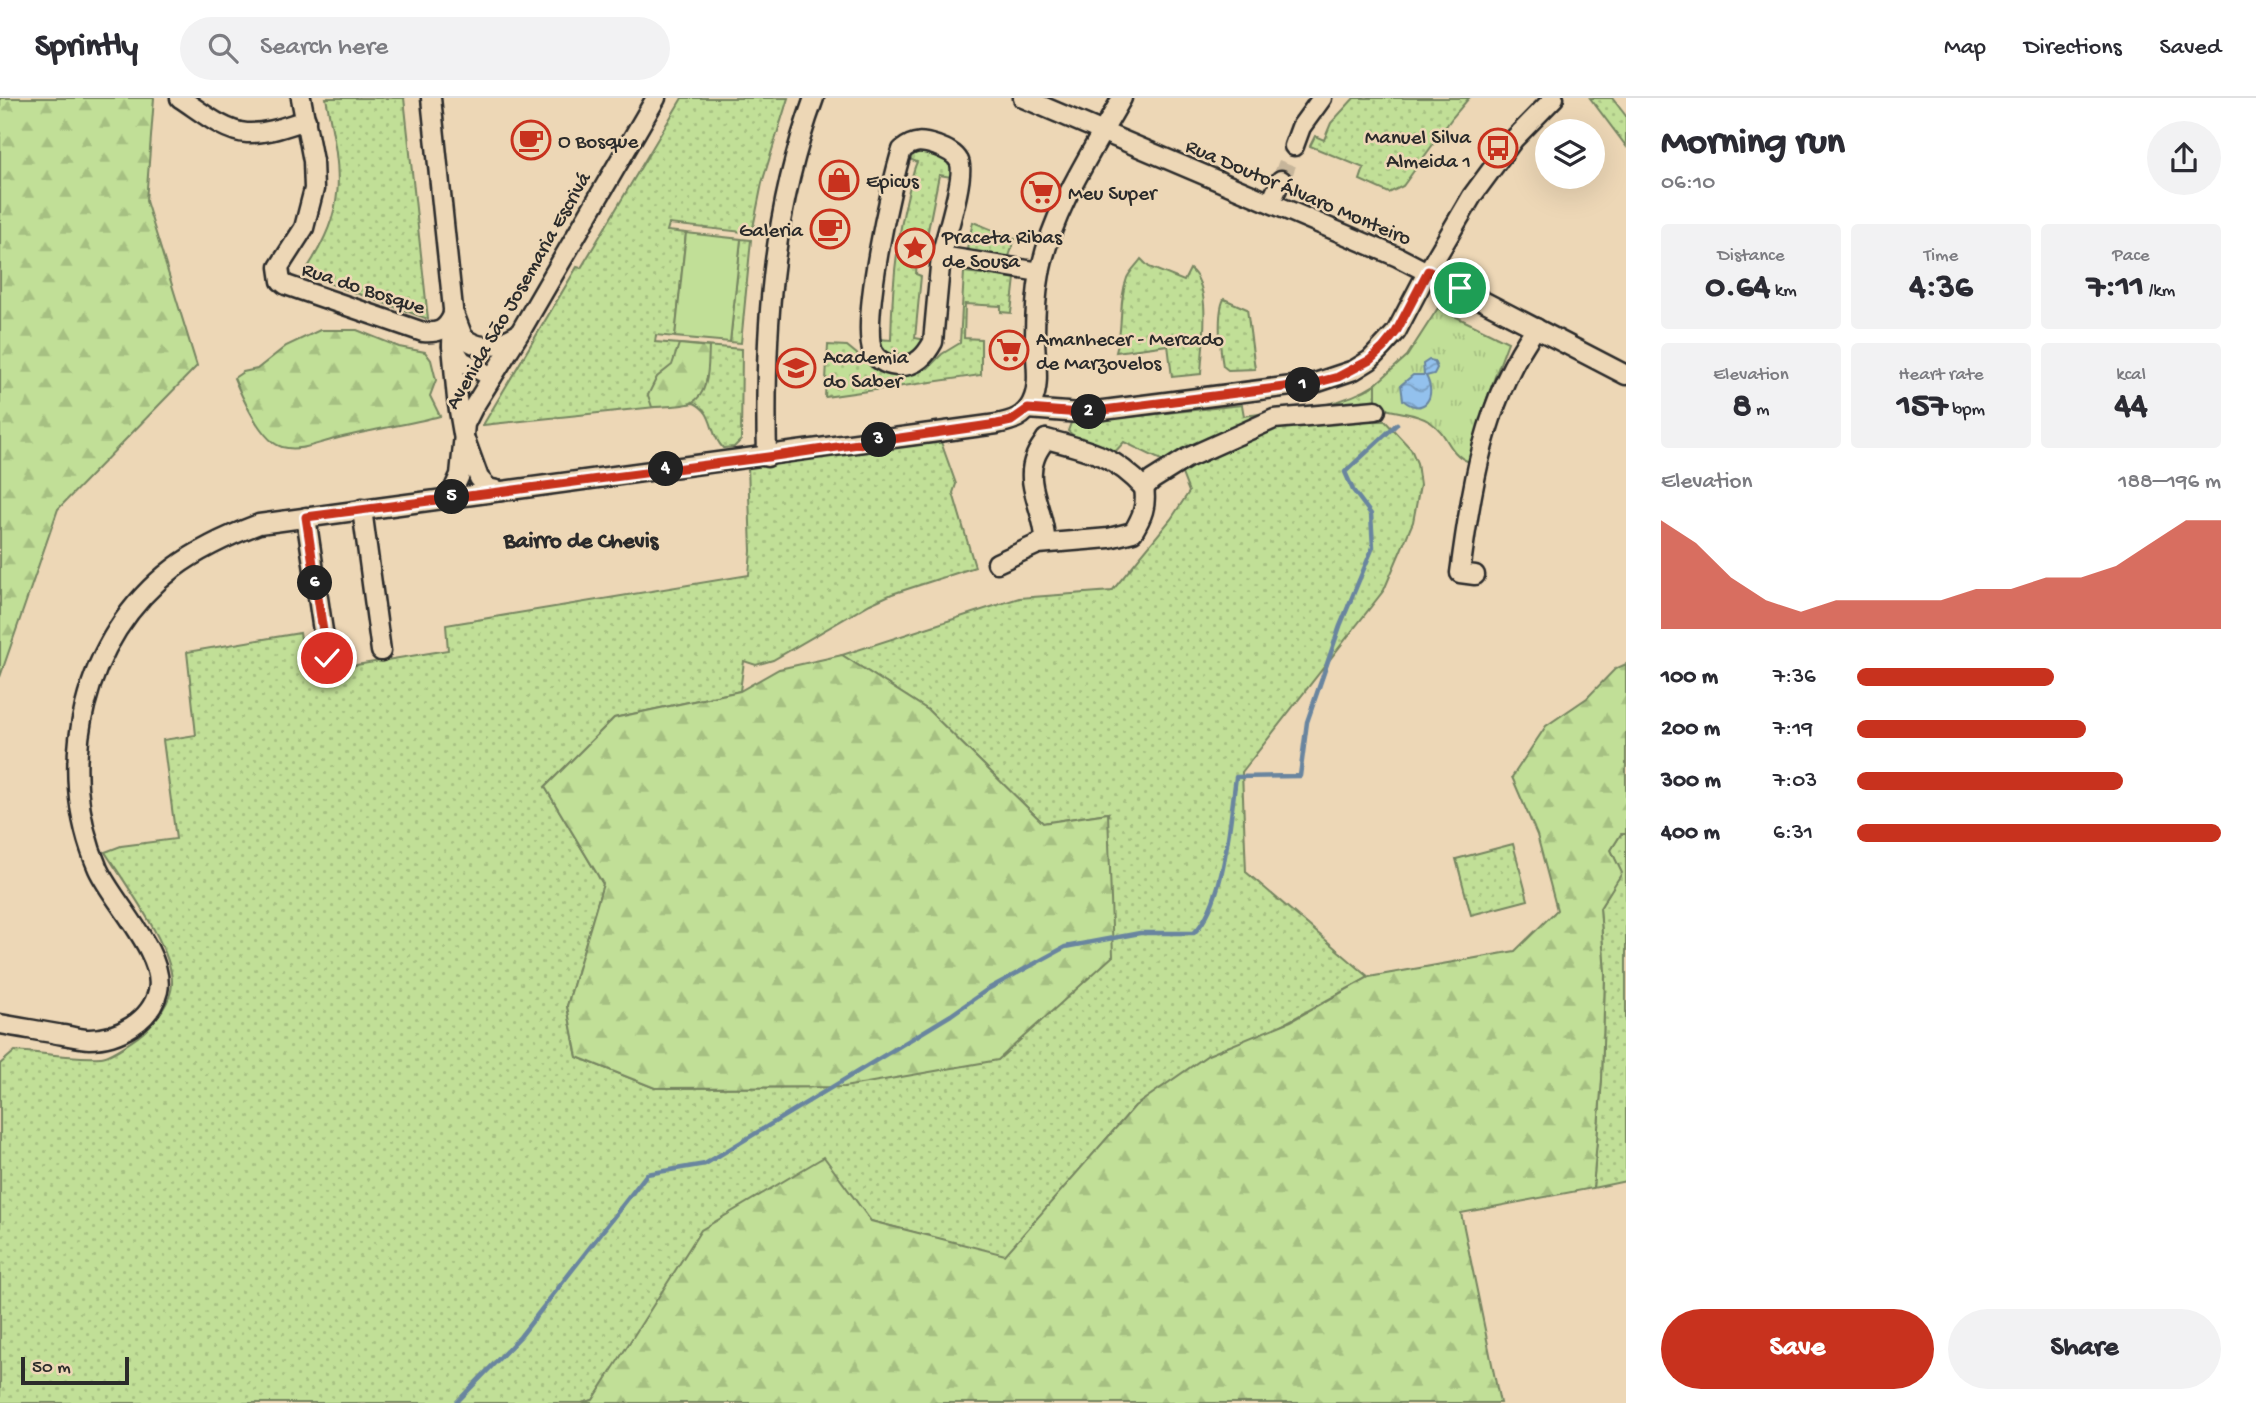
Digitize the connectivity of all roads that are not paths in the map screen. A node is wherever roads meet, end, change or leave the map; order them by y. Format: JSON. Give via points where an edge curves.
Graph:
{"nodes":[{"id":1,"x":180,"y":98,"type":"edge"},
{"id":2,"x":301,"y":98,"type":"edge"},
{"id":3,"x":430,"y":98,"type":"edge"},
{"id":4,"x":656,"y":98,"type":"edge"},
{"id":5,"x":814,"y":98,"type":"edge"},
{"id":6,"x":1023,"y":98,"type":"edge"},
{"id":7,"x":1122,"y":98,"type":"edge"},
{"id":8,"x":1322,"y":98,"type":"edge"},
{"id":9,"x":1554,"y":98,"type":"edge"},
{"id":10,"x":306,"y":120,"type":"junction"},
{"id":11,"x":1103,"y":132,"type":"junction"},
{"id":12,"x":1294,"y":146,"type":"tunnel mouth"},
{"id":13,"x":1281,"y":180,"type":"tunnel mouth"},
{"id":14,"x":1271,"y":202,"type":"junction"},
{"id":15,"x":941,"y":256,"type":"junction"},
{"id":16,"x":1428,"y":271,"type":"junction"},
{"id":17,"x":1040,"y":272,"type":"junction"},
{"id":18,"x":452,"y":313,"type":"junction"},
{"id":19,"x":1536,"y":328,"type":"junction"},
{"id":20,"x":423,"y":332,"type":"junction"},
{"id":21,"x":519,"y":334,"type":"junction"},
{"id":22,"x":452,"y":346,"type":"junction"},
{"id":23,"x":1626,"y":375,"type":"edge"},
{"id":24,"x":492,"y":377,"type":"junction"},
{"id":25,"x":1028,"y":409,"type":"junction"},
{"id":26,"x":1376,"y":410,"type":"dead end"},
{"id":27,"x":463,"y":434,"type":"junction"},
{"id":28,"x":1046,"y":439,"type":"junction"},
{"id":29,"x":768,"y":457,"type":"junction"},
{"id":30,"x":1144,"y":488,"type":"junction"},
{"id":31,"x":501,"y":491,"type":"junction"},
{"id":32,"x":450,"y":497,"type":"junction"},
{"id":33,"x":362,"y":509,"type":"junction"},
{"id":34,"x":306,"y":517,"type":"junction"},
{"id":35,"x":1038,"y":544,"type":"junction"},
{"id":36,"x":997,"y":563,"type":"dead end"},
{"id":37,"x":1475,"y":575,"type":"dead end"},
{"id":38,"x":381,"y":651,"type":"dead end"},
{"id":39,"x":327,"y":658,"type":"dead end"},
{"id":40,"x":0,"y":1024,"type":"edge"}],
"edges":[{"from":1,"to":10,"type":"street","via":[[244,133]]},
{"from":2,"to":10,"type":"street","name":"Rua do Bosque"},
{"from":3,"to":18,"type":"street"},
{"from":4,"to":21,"type":"street","name":"Avenida São Josemaria Escrivá"},
{"from":5,"to":29,"type":"street","via":[[777,239],[765,373]]},
{"from":6,"to":11,"type":"street","name":"Rua Doutor Álvaro Monteiro"},
{"from":7,"to":11,"type":"street"},
{"from":8,"to":12,"type":"street","via":[[1301,127]]},
{"from":9,"to":16,"type":"street","via":[[1496,161]]},
{"from":10,"to":20,"type":"street","name":"Rua do Bosque","via":[[314,189],[304,228],[279,267],[281,281]]},
{"from":11,"to":14,"type":"street","name":"Rua Doutor Álvaro Monteiro"},
{"from":11,"to":17,"type":"street","via":[[1070,193]]},
{"from":13,"to":14,"type":"street"},
{"from":14,"to":16,"type":"street","name":"Rua Doutor Álvaro Monteiro"},
{"from":15,"to":15,"type":"street","via":[[960,162],[941,148],[911,142],[902,150],[879,247],[870,331],[874,355],[881,362],[903,366],[927,354],[933,342]]},
{"from":15,"to":17,"type":"street"},
{"from":16,"to":19,"type":"street","name":"Rua Doutor Álvaro Monteiro"},
{"from":16,"to":25,"type":"street","via":[[1383,348],[1338,377],[1080,413]]},
{"from":17,"to":25,"type":"street","via":[[1036,389]]},
{"from":18,"to":20,"type":"street","name":"Rua do Bosque","via":[[447,328]]},
{"from":18,"to":21,"type":"street","via":[[469,342],[483,347],[500,345]]},
{"from":18,"to":22,"type":"street"},
{"from":19,"to":23,"type":"street","name":"Rua Doutor Álvaro Monteiro"},
{"from":19,"to":37,"type":"street","via":[[1504,382],[1487,431],[1460,573]]},
{"from":20,"to":22,"type":"street","via":[[450,352]]},
{"from":21,"to":24,"type":"street","name":"Avenida São Josemaria Escrivá"},
{"from":22,"to":24,"type":"street","via":[[462,361]]},
{"from":22,"to":27,"type":"street"},
{"from":24,"to":27,"type":"street","name":"Avenida São Josemaria Escrivá"},
{"from":25,"to":28,"type":"street"},
{"from":25,"to":29,"type":"street","via":[[1011,421]]},
{"from":26,"to":30,"type":"street","via":[[1274,419],[1187,458]]},
{"from":27,"to":31,"type":"street","name":"Avenida São Josemaria Escrivá","via":[[479,478],[488,488]]},
{"from":27,"to":32,"type":"street","name":"Avenida São Josemaria Escrivá","via":[[460,475]]},
{"from":28,"to":30,"type":"street","via":[[1098,452],[1118,463]]},
{"from":28,"to":35,"type":"street","via":[[1034,459],[1033,486],[1045,525],[1045,538]]},
{"from":29,"to":31,"type":"street"},
{"from":30,"to":35,"type":"street","via":[[1144,512],[1133,532]]},
{"from":31,"to":32,"type":"street"},
{"from":32,"to":33,"type":"street"},
{"from":33,"to":34,"type":"street"},
{"from":33,"to":38,"type":"street"},
{"from":34,"to":39,"type":"street"},
{"from":34,"to":40,"type":"street","via":[[237,532],[174,568],[125,618],[107,646],[86,696],[77,755],[79,796],[91,851],[155,964],[158,989],[151,1006],[137,1024],[117,1034],[89,1039]]},
{"from":35,"to":36,"type":"street"}]}
